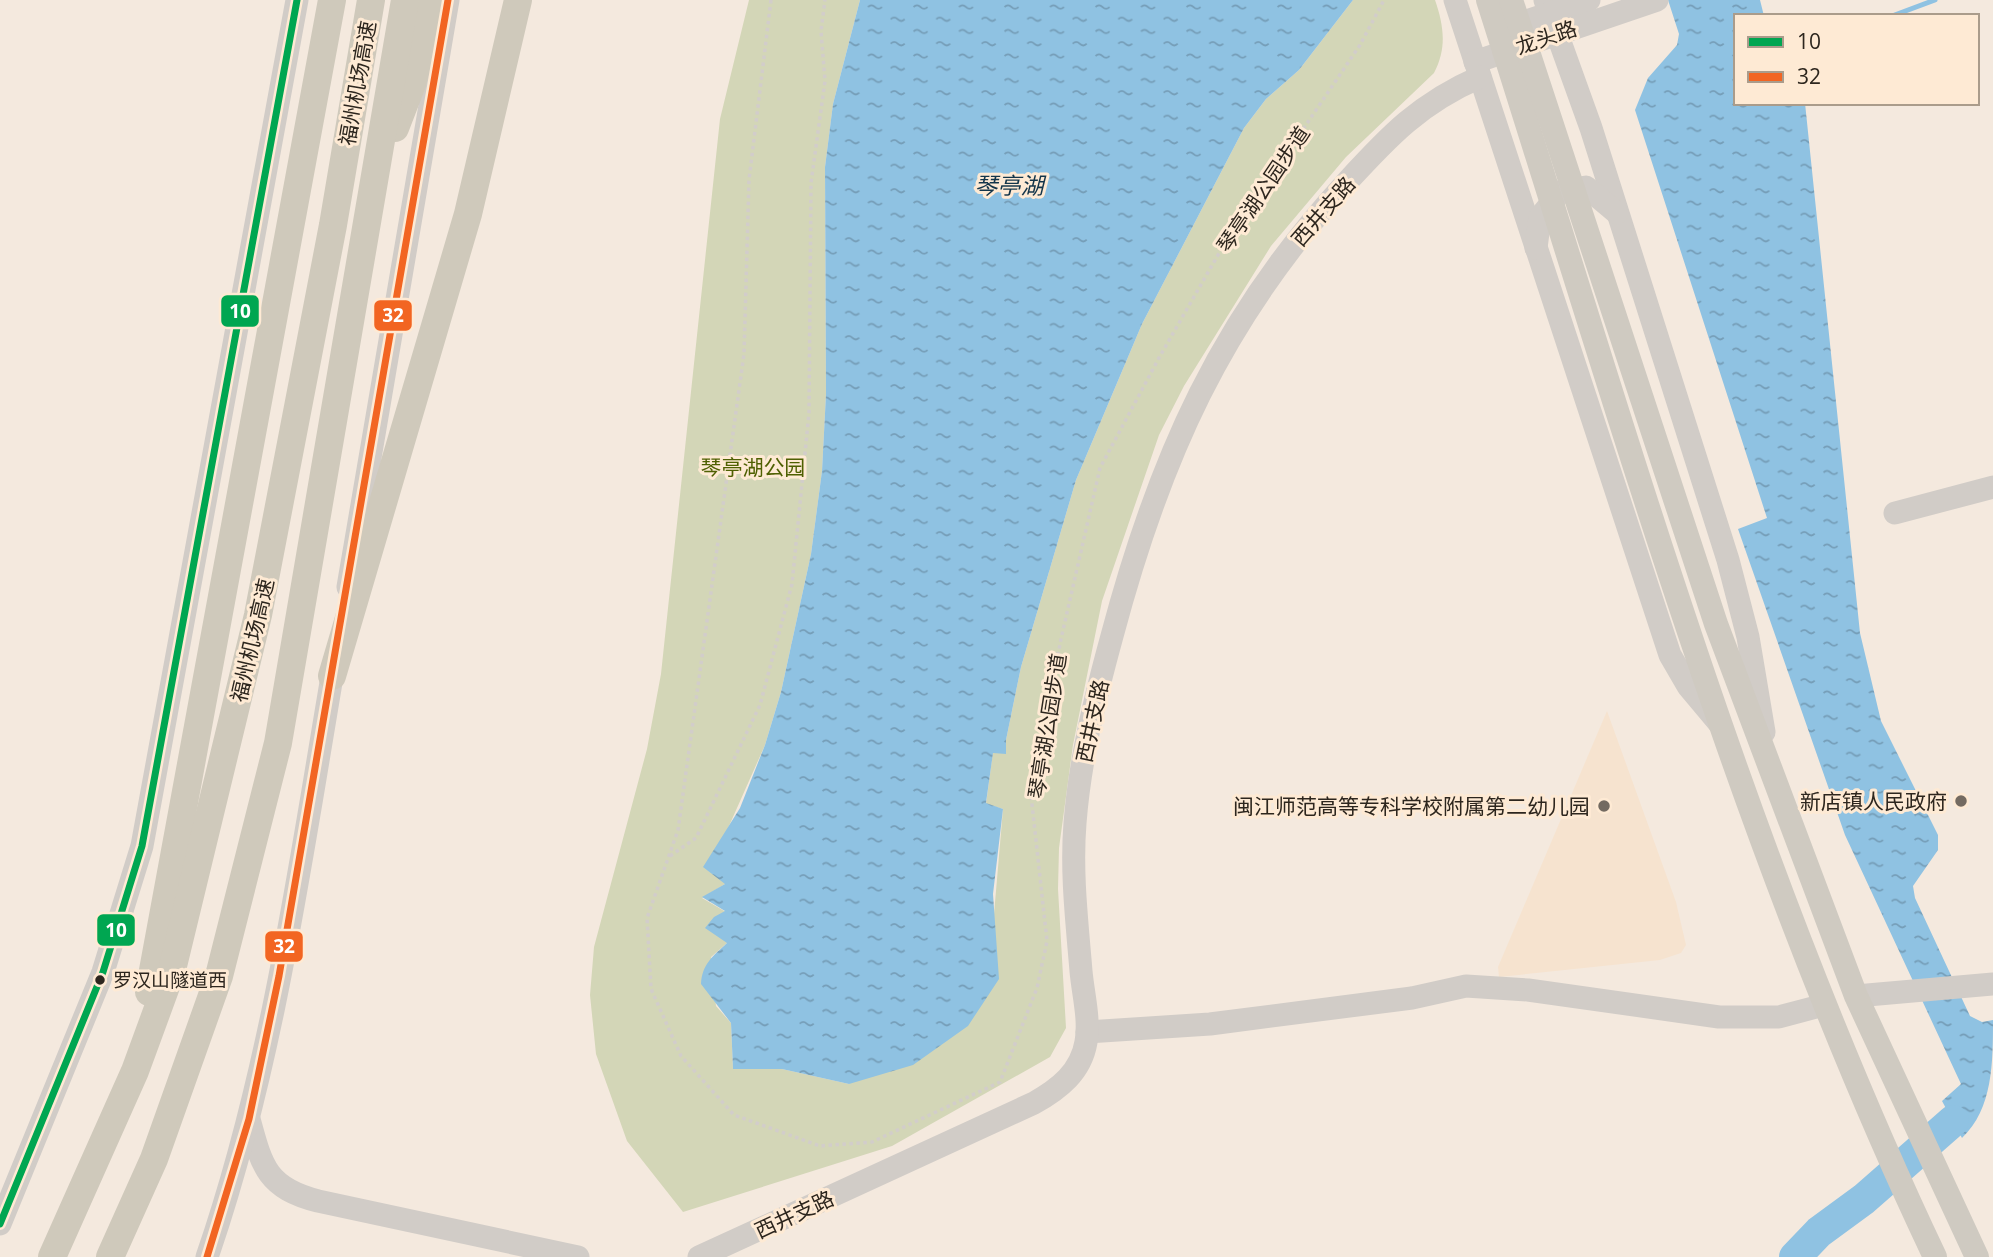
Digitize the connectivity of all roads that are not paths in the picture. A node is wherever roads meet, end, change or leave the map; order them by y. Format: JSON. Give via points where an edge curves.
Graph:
{"nodes":[{"id":1,"x":297,"y":0,"type":"edge"},
{"id":2,"x":332,"y":0,"type":"edge"},
{"id":3,"x":354,"y":0,"type":"edge"},
{"id":4,"x":371,"y":0,"type":"edge"},
{"id":5,"x":405,"y":0,"type":"edge"},
{"id":6,"x":433,"y":0,"type":"edge"},
{"id":7,"x":448,"y":0,"type":"edge"},
{"id":8,"x":518,"y":0,"type":"edge"},
{"id":9,"x":1455,"y":0,"type":"edge"},
{"id":10,"x":1488,"y":0,"type":"edge"},
{"id":11,"x":1511,"y":0,"type":"edge"},
{"id":12,"x":1589,"y":0,"type":"edge"},
{"id":13,"x":1655,"y":1,"type":"edge"},
{"id":14,"x":1551,"y":15,"type":"edge"},
{"id":15,"x":1474,"y":60,"type":"junction"},
{"id":16,"x":372,"y":186,"type":"junction"},
{"id":17,"x":1617,"y":213,"type":"junction"},
{"id":18,"x":333,"y":225,"type":"junction"},
{"id":19,"x":1535,"y":252,"type":"junction"},
{"id":20,"x":1993,"y":486,"type":"edge"},
{"id":21,"x":1895,"y":513,"type":"dead end"},
{"id":22,"x":332,"y":676,"type":"junction"},
{"id":23,"x":1721,"y":724,"type":"junction"},
{"id":24,"x":1769,"y":766,"type":"junction"},
{"id":25,"x":1993,"y":984,"type":"edge"},
{"id":26,"x":1856,"y":996,"type":"junction"},
{"id":27,"x":1824,"y":1005,"type":"junction"},
{"id":28,"x":1087,"y":1032,"type":"junction"},
{"id":29,"x":135,"y":1071,"type":"junction"},
{"id":30,"x":249,"y":1119,"type":"junction"},
{"id":31,"x":0,"y":1224,"type":"edge"},
{"id":32,"x":52,"y":1257,"type":"edge"},
{"id":33,"x":110,"y":1257,"type":"edge"},
{"id":34,"x":207,"y":1257,"type":"edge"},
{"id":35,"x":578,"y":1257,"type":"edge"},
{"id":36,"x":699,"y":1257,"type":"edge"},
{"id":37,"x":1935,"y":1257,"type":"edge"},
{"id":38,"x":1977,"y":1257,"type":"edge"}],
"edges":[{"from":1,"to":31,"type":"main road","via":[[142,846],[94,996]]},
{"from":2,"to":29,"type":"highway"},
{"from":3,"to":18,"type":"highway"},
{"from":4,"to":18,"type":"highway","name":"福州机场高速"},
{"from":5,"to":16,"type":"highway","name":"福州机场高速"},
{"from":6,"to":16,"type":"highway","via":[[412,84]]},
{"from":7,"to":22,"type":"main road"},
{"from":8,"to":22,"type":"highway","via":[[468,214]]},
{"from":9,"to":15,"type":"main road"},
{"from":10,"to":23,"type":"main road"},
{"from":11,"to":24,"type":"main road","via":[[1716,624]]},
{"from":12,"to":14,"type":"main road","name":"龙头路"},
{"from":13,"to":14,"type":"main road","name":"龙头路"},
{"from":14,"to":15,"type":"main road","name":"西井支路"},
{"from":14,"to":17,"type":"main road"},
{"from":15,"to":19,"type":"main road"},
{"from":15,"to":28,"type":"main road","name":"西井支路","via":[[1441,94],[1409,117],[1320,211],[1261,286],[1226,342],[1168,460],[1123,592],[1078,788],[1074,895]]},
{"from":16,"to":33,"type":"highway","name":"福州机场高速","via":[[278,743],[219,976],[154,1159]]},
{"from":17,"to":19,"type":"main road","via":[[1586,187],[1561,191],[1540,217]]},
{"from":17,"to":24,"type":"main road","via":[[1728,559],[1748,637]]},
{"from":18,"to":29,"type":"highway","name":"福州机场高速","via":[[258,615],[172,970]]},
{"from":19,"to":23,"type":"main road","via":[[1670,655],[1688,686]]},
{"from":20,"to":21,"type":"main road"},
{"from":22,"to":30,"type":"main road"},
{"from":23,"to":27,"type":"main road"},
{"from":24,"to":26,"type":"main road"},
{"from":25,"to":26,"type":"main road"},
{"from":26,"to":38,"type":"main road"},
{"from":27,"to":28,"type":"main road","via":[[1779,1017],[1719,1017],[1528,990],[1466,986],[1412,998],[1224,1022]]},
{"from":27,"to":37,"type":"main road"},
{"from":28,"to":36,"type":"main road","name":"西井支路","via":[[1077,1067],[1050,1094]]},
{"from":29,"to":32,"type":"highway","name":"福州机场高速"},
{"from":30,"to":34,"type":"main road"},
{"from":30,"to":35,"type":"main road","via":[[270,1174],[287,1192]]}]}
